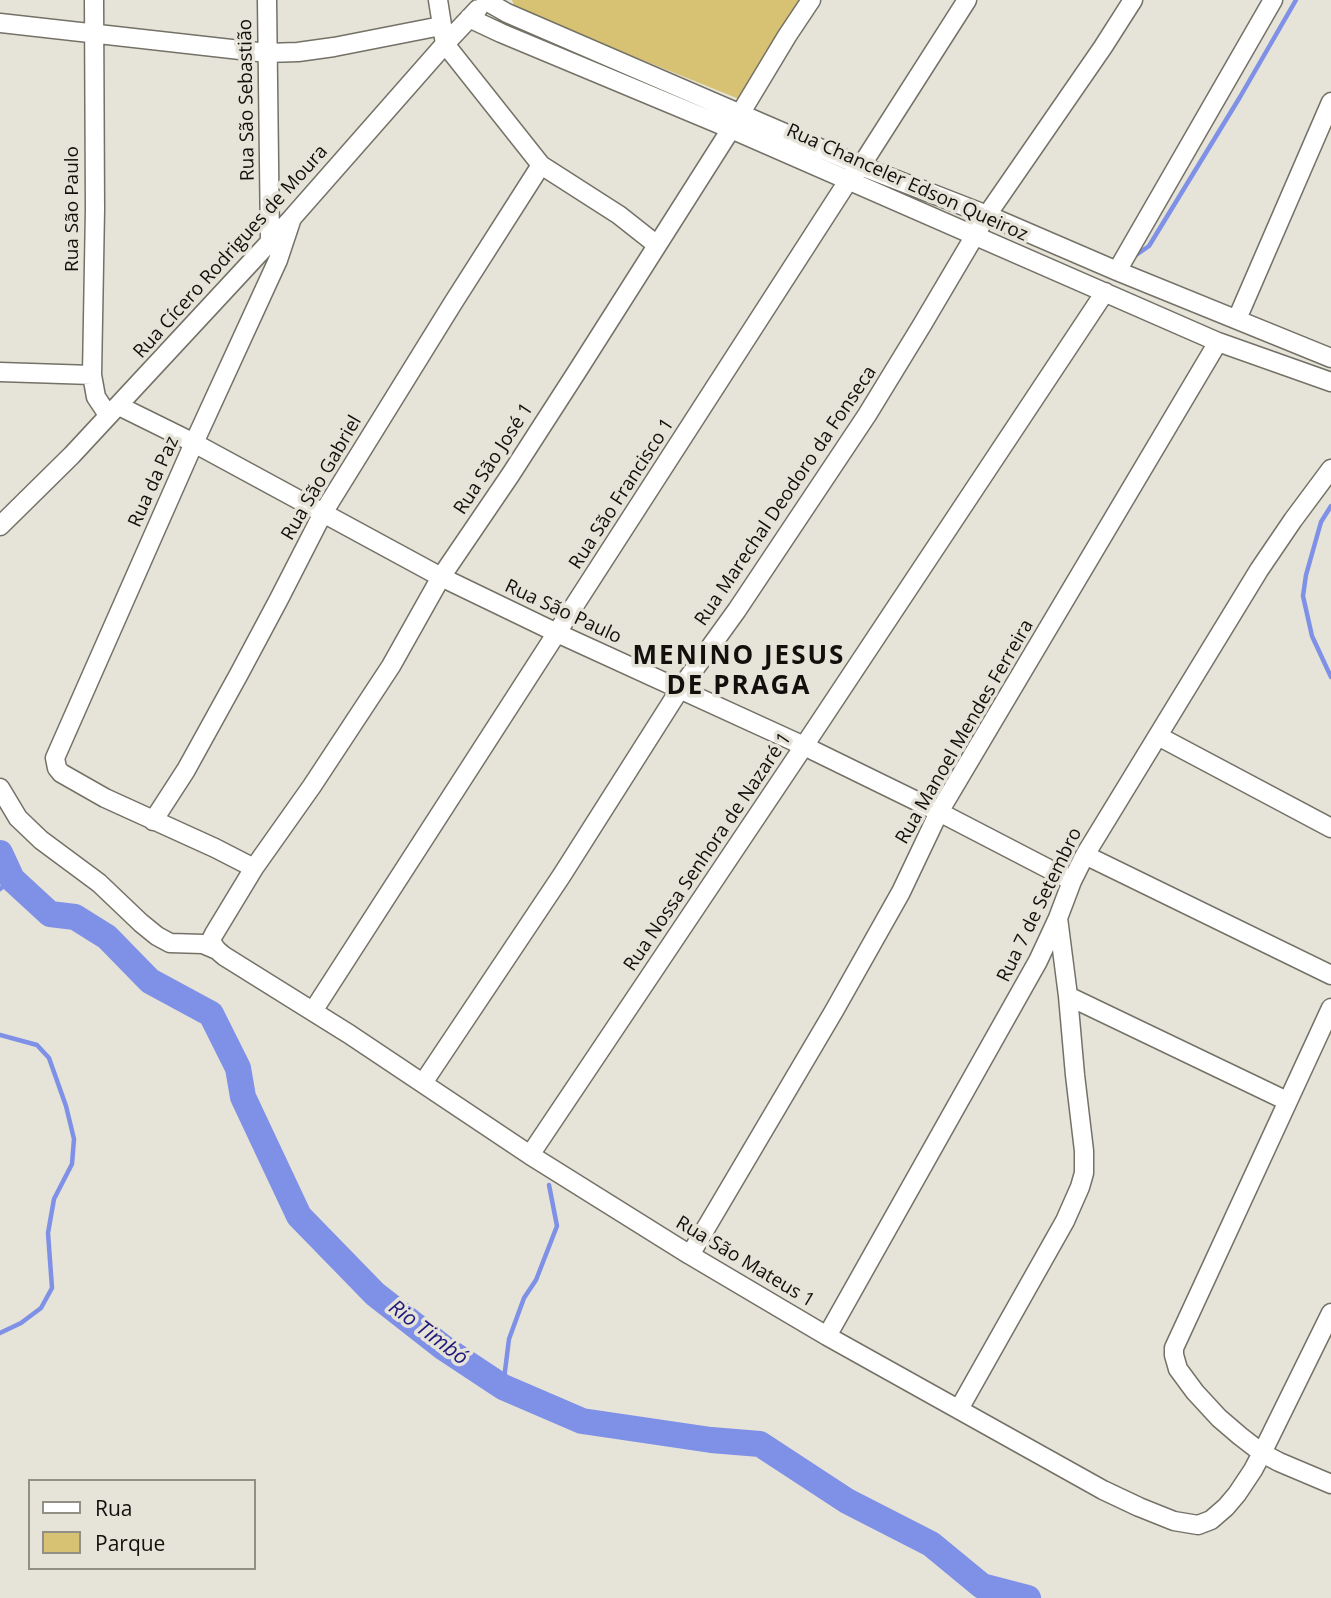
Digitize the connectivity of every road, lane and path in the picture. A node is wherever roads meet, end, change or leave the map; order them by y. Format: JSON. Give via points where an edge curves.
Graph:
{"nodes":[{"id":1,"x":94,"y":0,"type":"edge"},
{"id":2,"x":267,"y":0,"type":"edge"},
{"id":3,"x":438,"y":0,"type":"edge"},
{"id":4,"x":811,"y":0,"type":"edge"},
{"id":5,"x":967,"y":0,"type":"edge"},
{"id":6,"x":1133,"y":0,"type":"edge"},
{"id":7,"x":1273,"y":0,"type":"edge"},
{"id":8,"x":486,"y":1,"type":"edge"},
{"id":9,"x":469,"y":18,"type":"junction"},
{"id":10,"x":0,"y":23,"type":"edge"},
{"id":11,"x":441,"y":26,"type":"junction"},
{"id":12,"x":94,"y":34,"type":"junction"},
{"id":13,"x":445,"y":44,"type":"junction"},
{"id":14,"x":267,"y":53,"type":"junction"},
{"id":15,"x":1331,"y":102,"type":"edge"},
{"id":16,"x":741,"y":113,"type":"junction"},
{"id":17,"x":731,"y":130,"type":"junction"},
{"id":18,"x":541,"y":165,"type":"junction"},
{"id":19,"x":860,"y":166,"type":"junction"},
{"id":20,"x":848,"y":181,"type":"junction"},
{"id":21,"x":986,"y":215,"type":"junction"},
{"id":22,"x":292,"y":219,"type":"junction"},
{"id":23,"x":974,"y":236,"type":"junction"},
{"id":24,"x":270,"y":242,"type":"junction"},
{"id":25,"x":657,"y":245,"type":"junction"},
{"id":26,"x":1117,"y":271,"type":"junction"},
{"id":27,"x":1105,"y":292,"type":"junction"},
{"id":28,"x":1237,"y":319,"type":"junction"},
{"id":29,"x":1219,"y":342,"type":"junction"},
{"id":30,"x":1331,"y":358,"type":"edge"},
{"id":31,"x":0,"y":372,"type":"edge"},
{"id":32,"x":92,"y":375,"type":"junction"},
{"id":33,"x":1331,"y":382,"type":"edge"},
{"id":34,"x":113,"y":410,"type":"junction"},
{"id":35,"x":194,"y":443,"type":"junction"},
{"id":36,"x":1331,"y":469,"type":"edge"},
{"id":37,"x":323,"y":513,"type":"junction"},
{"id":38,"x":0,"y":526,"type":"edge"},
{"id":39,"x":441,"y":578,"type":"junction"},
{"id":40,"x":557,"y":633,"type":"junction"},
{"id":41,"x":680,"y":689,"type":"junction"},
{"id":42,"x":1158,"y":736,"type":"junction"},
{"id":43,"x":804,"y":746,"type":"junction"},
{"id":44,"x":0,"y":788,"type":"edge"},
{"id":45,"x":939,"y":812,"type":"junction"},
{"id":46,"x":153,"y":821,"type":"junction"},
{"id":47,"x":1331,"y":828,"type":"edge"},
{"id":48,"x":1085,"y":855,"type":"junction"},
{"id":49,"x":254,"y":868,"type":"junction"},
{"id":50,"x":1072,"y":881,"type":"junction"},
{"id":51,"x":1058,"y":918,"type":"junction"},
{"id":52,"x":214,"y":945,"type":"junction"},
{"id":53,"x":1331,"y":975,"type":"edge"},
{"id":54,"x":1068,"y":996,"type":"junction"},
{"id":55,"x":1331,"y":1008,"type":"edge"},
{"id":56,"x":313,"y":1011,"type":"junction"},
{"id":57,"x":423,"y":1083,"type":"junction"},
{"id":58,"x":1287,"y":1101,"type":"junction"},
{"id":59,"x":530,"y":1155,"type":"junction"},
{"id":60,"x":690,"y":1255,"type":"junction"},
{"id":61,"x":1331,"y":1312,"type":"edge"},
{"id":62,"x":827,"y":1336,"type":"junction"},
{"id":63,"x":960,"y":1409,"type":"junction"},
{"id":64,"x":1262,"y":1453,"type":"junction"},
{"id":65,"x":1331,"y":1484,"type":"edge"}],
"edges":[{"from":1,"to":12,"type":"street","name":"Rua São Paulo"},
{"from":2,"to":14,"type":"street","name":"Rua São Sebastião"},
{"from":3,"to":11,"type":"street"},
{"from":4,"to":16,"type":"street","name":"Rua São José 1"},
{"from":5,"to":19,"type":"street","name":"Rua São Francisco 1"},
{"from":6,"to":21,"type":"street","name":"Rua Marechal Deodoro da Fonseca"},
{"from":7,"to":26,"type":"street"},
{"from":8,"to":9,"type":"street","name":"Rua Cícero Rodrigues de Moura"},
{"from":8,"to":16,"type":"street","name":"Rua Chanceler Edson Queiroz"},
{"from":9,"to":13,"type":"street","name":"Rua Cícero Rodrigues de Moura"},
{"from":9,"to":17,"type":"street","name":"Rua Chanceler Edson Queiroz"},
{"from":10,"to":12,"type":"street"},
{"from":11,"to":13,"type":"street"},
{"from":11,"to":14,"type":"street","via":[[334,47]]},
{"from":12,"to":14,"type":"street"},
{"from":12,"to":32,"type":"street","name":"Rua São Paulo"},
{"from":13,"to":18,"type":"street"},
{"from":13,"to":22,"type":"street","name":"Rua Cícero Rodrigues de Moura"},
{"from":14,"to":24,"type":"street","name":"Rua São Sebastião"},
{"from":15,"to":28,"type":"street"},
{"from":16,"to":17,"type":"street","name":"Rua São José 1"},
{"from":16,"to":19,"type":"street","name":"Rua Chanceler Edson Queiroz"},
{"from":17,"to":20,"type":"street","name":"Rua Chanceler Edson Queiroz"},
{"from":17,"to":25,"type":"street","name":"Rua São José 1"},
{"from":18,"to":25,"type":"street"},
{"from":18,"to":37,"type":"street","name":"Rua São Gabriel"},
{"from":19,"to":20,"type":"street","name":"Rua São Francisco 1"},
{"from":19,"to":21,"type":"street","name":"Rua Chanceler Edson Queiroz"},
{"from":20,"to":23,"type":"street","name":"Rua Chanceler Edson Queiroz"},
{"from":20,"to":40,"type":"street","name":"Rua São Francisco 1"},
{"from":21,"to":23,"type":"street","name":"Rua Marechal Deodoro da Fonseca"},
{"from":21,"to":26,"type":"street","name":"Rua Chanceler Edson Queiroz"},
{"from":22,"to":24,"type":"street","name":"Rua Cícero Rodrigues de Moura"},
{"from":22,"to":35,"type":"street","name":"Rua da Paz","via":[[278,260]]},
{"from":23,"to":27,"type":"street","name":"Rua Chanceler Edson Queiroz"},
{"from":23,"to":41,"type":"street","name":"Rua Marechal Deodoro da Fonseca","via":[[867,415]]},
{"from":24,"to":34,"type":"street","name":"Rua Cícero Rodrigues de Moura"},
{"from":25,"to":39,"type":"street","name":"Rua São José 1"},
{"from":26,"to":28,"type":"street","name":"Rua Chanceler Edson Queiroz"},
{"from":27,"to":29,"type":"street","name":"Rua Chanceler Edson Queiroz"},
{"from":27,"to":43,"type":"street","name":"Rua Nossa Senhora de Nazaré 1"},
{"from":28,"to":30,"type":"street","name":"Rua Chanceler Edson Queiroz"},
{"from":29,"to":33,"type":"street","name":"Rua Chanceler Edson Queiroz"},
{"from":29,"to":45,"type":"street","name":"Rua Manoel Mendes Ferreira"},
{"from":31,"to":32,"type":"street"},
{"from":32,"to":34,"type":"street","name":"Rua São Paulo","via":[[96,397]]},
{"from":34,"to":35,"type":"street","name":"Rua São Paulo"},
{"from":34,"to":38,"type":"street","name":"Rua Cícero Rodrigues de Moura"},
{"from":35,"to":37,"type":"street","name":"Rua São Paulo"},
{"from":35,"to":46,"type":"street","name":"Rua da Paz","via":[[55,758],[57,768],[67,776]]},
{"from":36,"to":42,"type":"street","name":"Rua 7 de Setembro","via":[[1259,570]]},
{"from":37,"to":39,"type":"street","name":"Rua São Paulo"},
{"from":37,"to":46,"type":"street","name":"Rua São Gabriel","via":[[186,770]]},
{"from":39,"to":40,"type":"street","name":"Rua São Paulo"},
{"from":39,"to":49,"type":"street","name":"Rua São José 1","via":[[391,666]]},
{"from":40,"to":41,"type":"street","name":"Rua São Paulo"},
{"from":40,"to":56,"type":"street","name":"Rua São Francisco 1"},
{"from":41,"to":43,"type":"street","name":"Rua São Paulo"},
{"from":41,"to":57,"type":"street","name":"Rua Marechal Deodoro da Fonseca"},
{"from":42,"to":47,"type":"street"},
{"from":42,"to":48,"type":"street","name":"Rua 7 de Setembro"},
{"from":43,"to":45,"type":"street","name":"Rua São Paulo"},
{"from":43,"to":59,"type":"street","name":"Rua Nossa Senhora de Nazaré 1"},
{"from":44,"to":52,"type":"street","via":[[18,818],[41,840],[99,883],[157,936],[170,943]]},
{"from":45,"to":50,"type":"street","name":"Rua São Paulo"},
{"from":45,"to":60,"type":"street","name":"Rua Manoel Mendes Ferreira","via":[[901,892]]},
{"from":46,"to":49,"type":"street"},
{"from":48,"to":50,"type":"street","name":"Rua 7 de Setembro"},
{"from":48,"to":53,"type":"street"},
{"from":49,"to":52,"type":"street","name":"Rua São José 1","via":[[226,913]]},
{"from":50,"to":51,"type":"street","name":"Rua 7 de Setembro"},
{"from":51,"to":54,"type":"street"},
{"from":51,"to":62,"type":"street","name":"Rua 7 de Setembro"},
{"from":52,"to":56,"type":"street","name":"Rua São Mateus 1"},
{"from":54,"to":58,"type":"street"},
{"from":54,"to":63,"type":"street","via":[[1084,1173],[1065,1221]]},
{"from":55,"to":58,"type":"street"},
{"from":56,"to":57,"type":"street","name":"Rua São Mateus 1"},
{"from":57,"to":59,"type":"street","name":"Rua São Mateus 1"},
{"from":58,"to":64,"type":"street","via":[[1174,1348],[1178,1369],[1195,1392]]},
{"from":59,"to":60,"type":"street","name":"Rua São Mateus 1"},
{"from":60,"to":62,"type":"street","name":"Rua São Mateus 1"},
{"from":61,"to":64,"type":"street"},
{"from":62,"to":63,"type":"street","name":"Rua São Mateus 1"},
{"from":63,"to":64,"type":"street","name":"Rua São Mateus 1","via":[[1103,1490],[1174,1521],[1198,1525],[1226,1507]]},
{"from":64,"to":65,"type":"street"}]}
